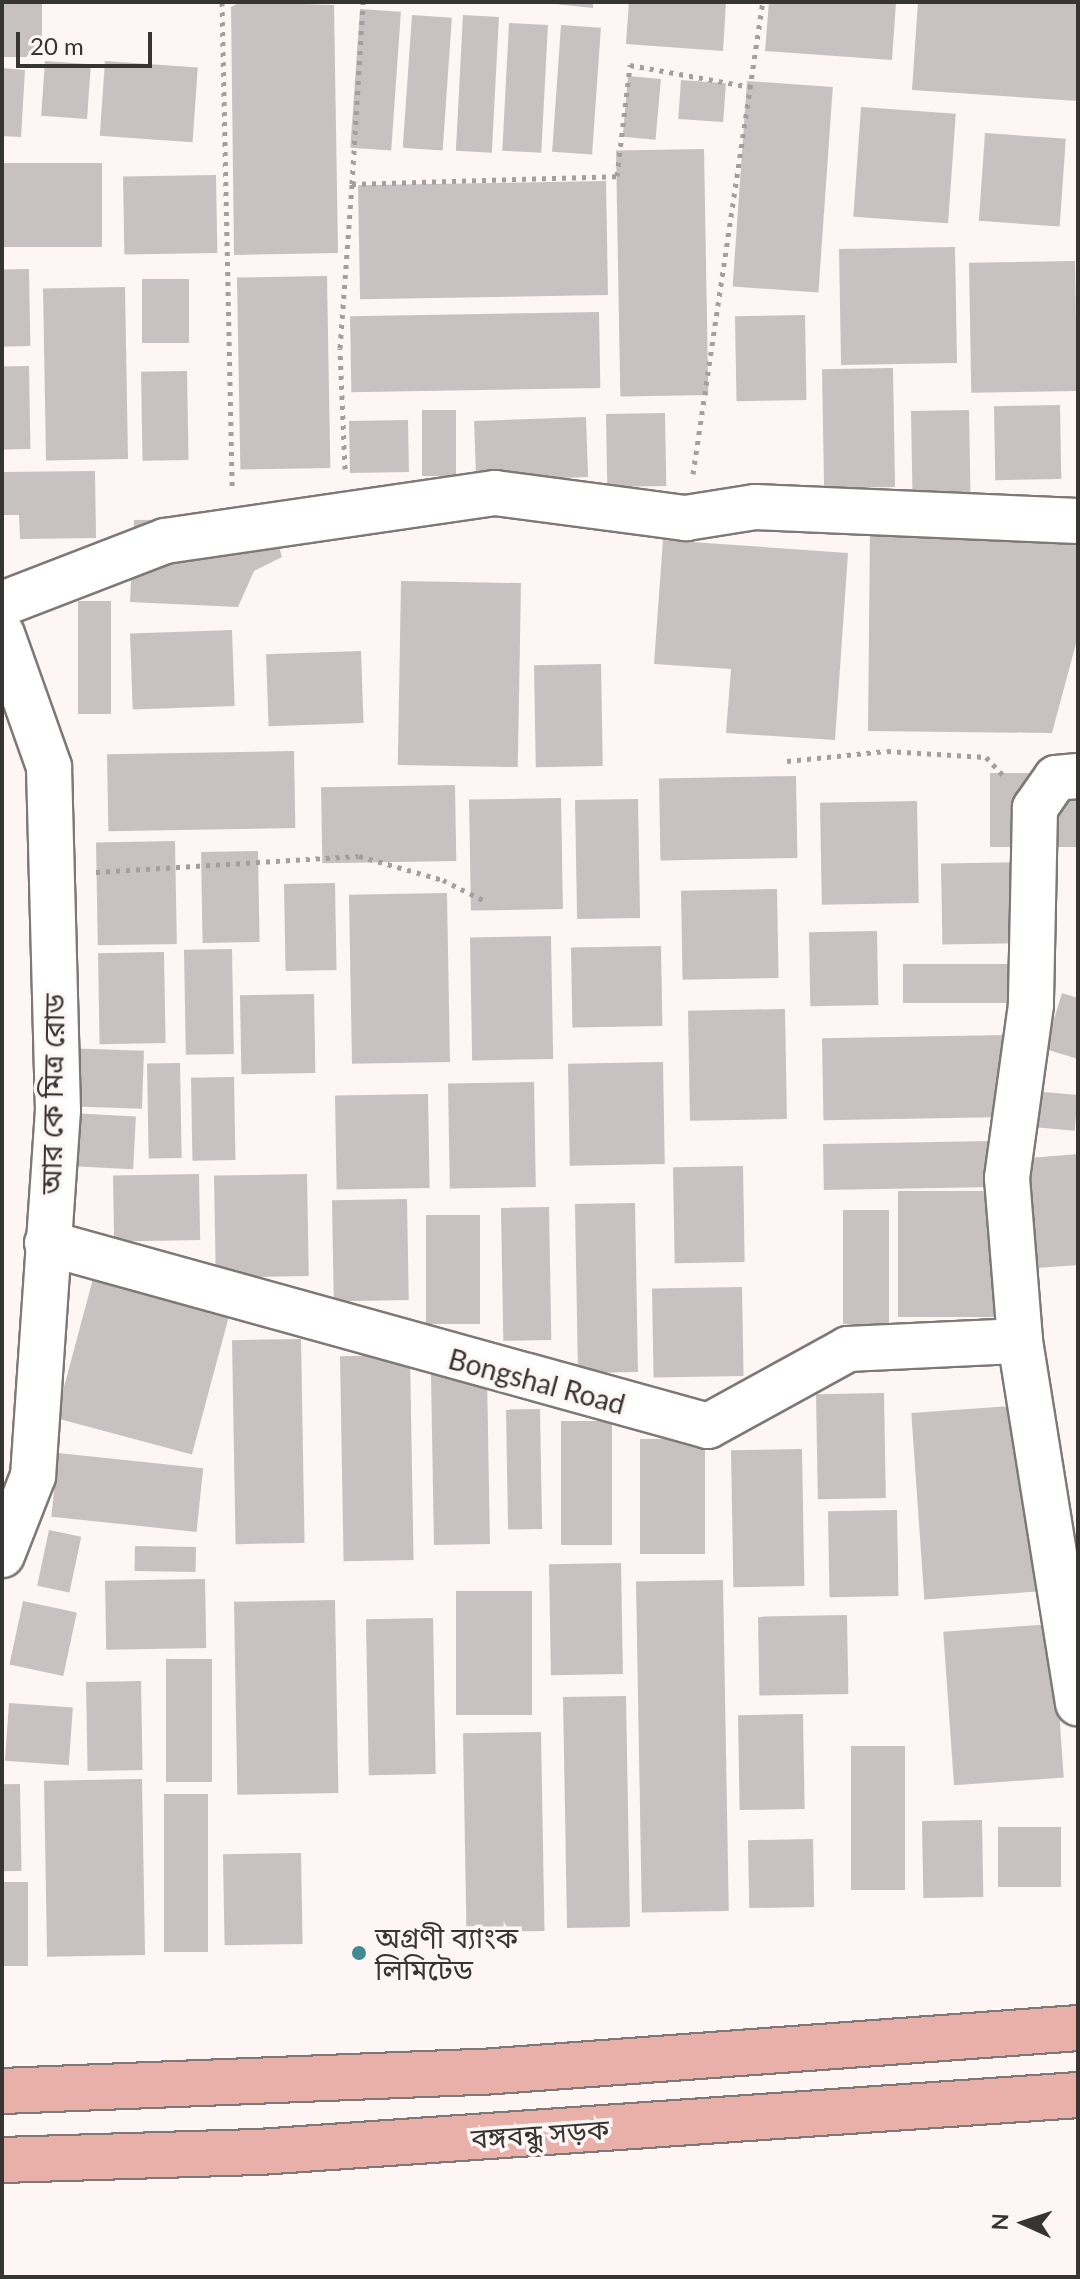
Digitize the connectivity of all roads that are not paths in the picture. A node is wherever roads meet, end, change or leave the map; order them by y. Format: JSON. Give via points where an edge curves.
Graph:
{"nodes":[{"id":1,"x":1078,"y":521,"type":"edge"},
{"id":2,"x":2,"y":604,"type":"edge"},
{"id":3,"x":2,"y":634,"type":"edge"},
{"id":4,"x":1078,"y":776,"type":"edge"},
{"id":5,"x":47,"y":1243,"type":"junction"},
{"id":6,"x":1020,"y":1341,"type":"junction"},
{"id":7,"x":2,"y":1555,"type":"edge"},
{"id":8,"x":1078,"y":1703,"type":"edge"},
{"id":9,"x":1078,"y":2028,"type":"edge"},
{"id":10,"x":2,"y":2091,"type":"edge"},
{"id":11,"x":1078,"y":2095,"type":"edge"},
{"id":12,"x":2,"y":2160,"type":"edge"}],
"edges":[{"from":1,"to":2,"type":"street","via":[[755,507],[686,518],[495,493],[165,541]]},
{"from":3,"to":5,"type":"street","name":"আর কে মিত্র রোড","via":[[49,767],[58,1110]]},
{"from":4,"to":6,"type":"street","via":[[1056,778],[1035,808],[1031,1005],[1007,1178]]},
{"from":5,"to":6,"type":"street","name":"Bongshal Road","via":[[708,1426],[848,1349]]},
{"from":5,"to":7,"type":"street","name":"আর কে মিত্র রোড","via":[[33,1476]]},
{"from":6,"to":8,"type":"street"},
{"from":9,"to":10,"type":"main road","via":[[482,2072]]},
{"from":11,"to":12,"type":"main road","name":"বঙ্গবন্ধু সড়ক","via":[[259,2152]]}]}
